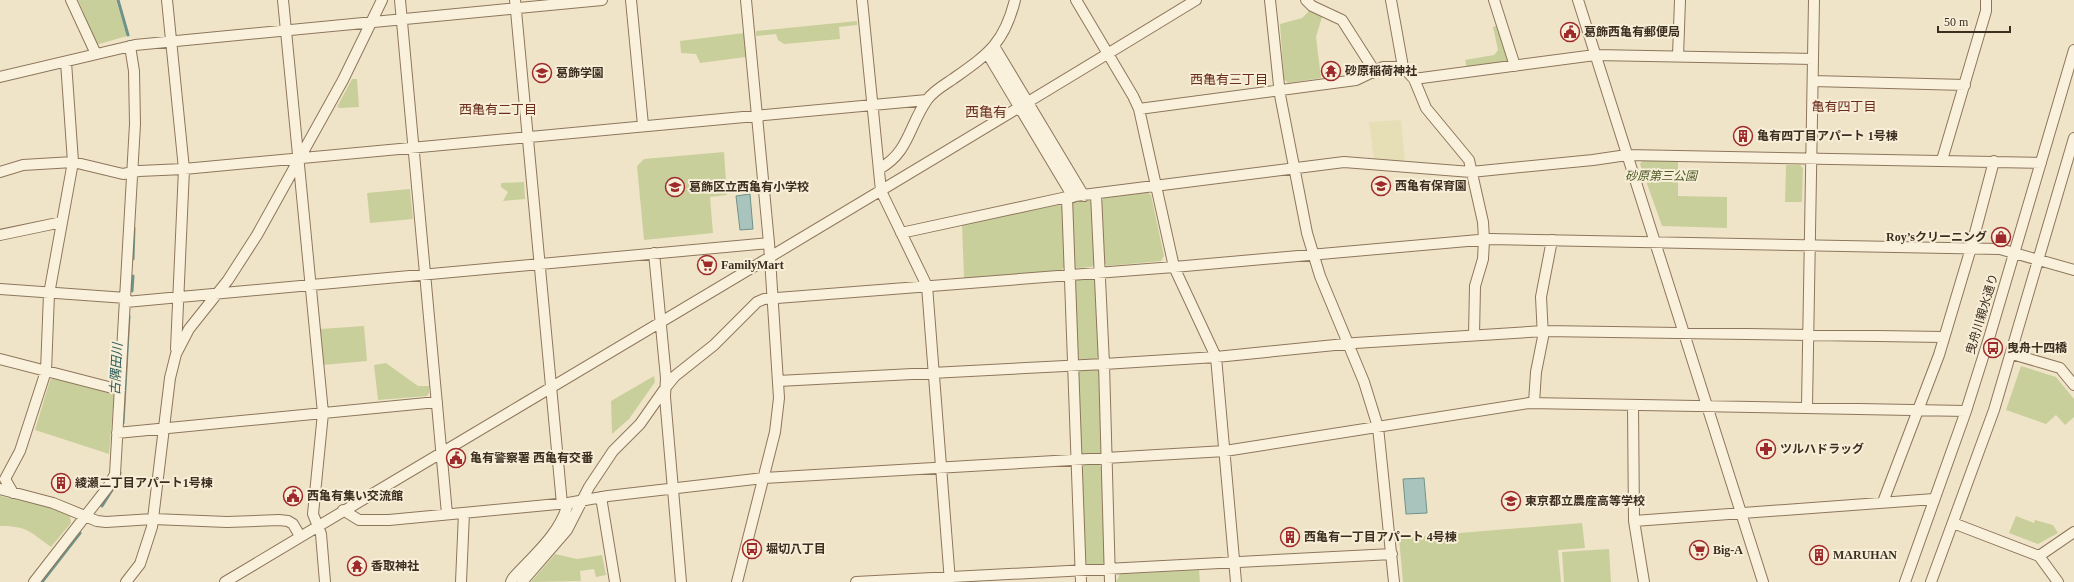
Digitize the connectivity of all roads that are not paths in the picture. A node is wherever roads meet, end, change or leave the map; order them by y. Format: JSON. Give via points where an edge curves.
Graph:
{"nodes":[{"id":1,"x":71,"y":0,"type":"edge"},
{"id":2,"x":167,"y":0,"type":"edge"},
{"id":3,"x":284,"y":0,"type":"edge"},
{"id":4,"x":382,"y":0,"type":"edge"},
{"id":5,"x":400,"y":0,"type":"edge"},
{"id":6,"x":602,"y":0,"type":"edge"},
{"id":7,"x":631,"y":0,"type":"edge"},
{"id":8,"x":746,"y":0,"type":"edge"},
{"id":9,"x":862,"y":0,"type":"edge"},
{"id":10,"x":1015,"y":0,"type":"edge"},
{"id":11,"x":1076,"y":0,"type":"edge"},
{"id":12,"x":1196,"y":0,"type":"edge"},
{"id":13,"x":1270,"y":0,"type":"edge"},
{"id":14,"x":1306,"y":0,"type":"edge"},
{"id":15,"x":1391,"y":0,"type":"edge"},
{"id":16,"x":1494,"y":0,"type":"edge"},
{"id":17,"x":1578,"y":0,"type":"edge"},
{"id":18,"x":1680,"y":0,"type":"edge"},
{"id":19,"x":1814,"y":0,"type":"edge"},
{"id":20,"x":1986,"y":0,"type":"edge"},
{"id":21,"x":516,"y":4,"type":"edge"},
{"id":22,"x":402,"y":19,"type":"junction"},
{"id":23,"x":372,"y":22,"type":"junction"},
{"id":24,"x":286,"y":30,"type":"junction"},
{"id":25,"x":171,"y":40,"type":"junction"},
{"id":26,"x":130,"y":46,"type":"junction"},
{"id":27,"x":990,"y":49,"type":"junction"},
{"id":28,"x":2074,"y":50,"type":"edge"},
{"id":29,"x":96,"y":54,"type":"junction"},
{"id":30,"x":1108,"y":54,"type":"junction"},
{"id":31,"x":1596,"y":55,"type":"junction"},
{"id":32,"x":1678,"y":56,"type":"junction"},
{"id":33,"x":1813,"y":59,"type":"junction"},
{"id":34,"x":66,"y":62,"type":"junction"},
{"id":35,"x":1514,"y":66,"type":"junction"},
{"id":36,"x":1403,"y":67,"type":"junction"},
{"id":37,"x":1372,"y":70,"type":"junction"},
{"id":38,"x":0,"y":77,"type":"edge"},
{"id":39,"x":1414,"y":79,"type":"junction"},
{"id":40,"x":1813,"y":81,"type":"junction"},
{"id":41,"x":1965,"y":85,"type":"junction"},
{"id":42,"x":1279,"y":90,"type":"junction"},
{"id":43,"x":927,"y":100,"type":"junction"},
{"id":44,"x":872,"y":105,"type":"junction"},
{"id":45,"x":1024,"y":105,"type":"junction"},
{"id":46,"x":1139,"y":109,"type":"junction"},
{"id":47,"x":757,"y":114,"type":"junction"},
{"id":48,"x":643,"y":125,"type":"junction"},
{"id":49,"x":528,"y":136,"type":"junction"},
{"id":50,"x":2074,"y":138,"type":"edge"},
{"id":51,"x":414,"y":147,"type":"junction"},
{"id":52,"x":1627,"y":155,"type":"junction"},
{"id":53,"x":299,"y":158,"type":"junction"},
{"id":54,"x":1812,"y":158,"type":"junction"},
{"id":55,"x":1942,"y":160,"type":"junction"},
{"id":56,"x":1994,"y":161,"type":"junction"},
{"id":57,"x":73,"y":162,"type":"junction"},
{"id":58,"x":2041,"y":162,"type":"junction"},
{"id":59,"x":184,"y":169,"type":"junction"},
{"id":60,"x":879,"y":169,"type":"junction"},
{"id":61,"x":1294,"y":169,"type":"junction"},
{"id":62,"x":0,"y":172,"type":"edge"},
{"id":63,"x":132,"y":172,"type":"junction"},
{"id":64,"x":1471,"y":172,"type":"junction"},
{"id":65,"x":1155,"y":186,"type":"junction"},
{"id":66,"x":881,"y":191,"type":"junction"},
{"id":67,"x":1096,"y":194,"type":"junction"},
{"id":68,"x":1084,"y":196,"type":"junction"},
{"id":69,"x":1070,"y":197,"type":"junction"},
{"id":70,"x":62,"y":222,"type":"junction"},
{"id":71,"x":901,"y":233,"type":"junction"},
{"id":72,"x":0,"y":235,"type":"edge"},
{"id":73,"x":1484,"y":240,"type":"junction"},
{"id":74,"x":1552,"y":240,"type":"junction"},
{"id":75,"x":769,"y":243,"type":"junction"},
{"id":76,"x":1655,"y":243,"type":"junction"},
{"id":77,"x":1810,"y":245,"type":"junction"},
{"id":78,"x":1971,"y":248,"type":"junction"},
{"id":79,"x":654,"y":253,"type":"junction"},
{"id":80,"x":1312,"y":254,"type":"junction"},
{"id":81,"x":2014,"y":254,"type":"junction"},
{"id":82,"x":769,"y":259,"type":"junction"},
{"id":83,"x":2039,"y":262,"type":"junction"},
{"id":84,"x":540,"y":264,"type":"junction"},
{"id":85,"x":1174,"y":267,"type":"junction"},
{"id":86,"x":2074,"y":270,"type":"edge"},
{"id":87,"x":1100,"y":273,"type":"junction"},
{"id":88,"x":425,"y":274,"type":"junction"},
{"id":89,"x":1070,"y":275,"type":"junction"},
{"id":90,"x":311,"y":286,"type":"junction"},
{"id":91,"x":927,"y":286,"type":"junction"},
{"id":92,"x":0,"y":289,"type":"edge"},
{"id":93,"x":49,"y":294,"type":"junction"},
{"id":94,"x":216,"y":294,"type":"junction"},
{"id":95,"x":177,"y":298,"type":"junction"},
{"id":96,"x":771,"y":298,"type":"junction"},
{"id":97,"x":126,"y":300,"type":"junction"},
{"id":98,"x":661,"y":323,"type":"junction"},
{"id":99,"x":1542,"y":331,"type":"junction"},
{"id":100,"x":1684,"y":333,"type":"junction"},
{"id":101,"x":1474,"y":335,"type":"junction"},
{"id":102,"x":1809,"y":336,"type":"junction"},
{"id":103,"x":1944,"y":337,"type":"junction"},
{"id":104,"x":1348,"y":344,"type":"junction"},
{"id":105,"x":176,"y":354,"type":"junction"},
{"id":106,"x":2012,"y":354,"type":"junction"},
{"id":107,"x":1216,"y":356,"type":"junction"},
{"id":108,"x":0,"y":359,"type":"edge"},
{"id":109,"x":1104,"y":364,"type":"junction"},
{"id":110,"x":1073,"y":365,"type":"junction"},
{"id":111,"x":46,"y":371,"type":"junction"},
{"id":112,"x":934,"y":373,"type":"junction"},
{"id":113,"x":778,"y":381,"type":"junction"},
{"id":114,"x":2074,"y":385,"type":"edge"},
{"id":115,"x":666,"y":386,"type":"junction"},
{"id":116,"x":551,"y":388,"type":"junction"},
{"id":117,"x":120,"y":390,"type":"junction"},
{"id":118,"x":437,"y":402,"type":"junction"},
{"id":119,"x":1534,"y":403,"type":"junction"},
{"id":120,"x":1633,"y":405,"type":"junction"},
{"id":121,"x":1706,"y":406,"type":"junction"},
{"id":122,"x":1807,"y":407,"type":"junction"},
{"id":123,"x":1919,"y":409,"type":"junction"},
{"id":124,"x":1966,"y":412,"type":"junction"},
{"id":125,"x":323,"y":413,"type":"junction"},
{"id":126,"x":1378,"y":427,"type":"junction"},
{"id":127,"x":163,"y":428,"type":"junction"},
{"id":128,"x":117,"y":432,"type":"junction"},
{"id":129,"x":1225,"y":451,"type":"junction"},
{"id":130,"x":441,"y":452,"type":"junction"},
{"id":131,"x":1106,"y":459,"type":"junction"},
{"id":132,"x":1077,"y":460,"type":"junction"},
{"id":133,"x":941,"y":468,"type":"junction"},
{"id":134,"x":2,"y":478,"type":"edge"},
{"id":135,"x":764,"y":478,"type":"junction"},
{"id":136,"x":0,"y":489,"type":"edge"},
{"id":137,"x":673,"y":489,"type":"junction"},
{"id":138,"x":13,"y":493,"type":"junction"},
{"id":139,"x":601,"y":497,"type":"junction"},
{"id":140,"x":1934,"y":499,"type":"junction"},
{"id":141,"x":584,"y":500,"type":"junction"},
{"id":142,"x":1883,"y":502,"type":"junction"},
{"id":143,"x":565,"y":504,"type":"junction"},
{"id":144,"x":343,"y":510,"type":"junction"},
{"id":145,"x":464,"y":513,"type":"junction"},
{"id":146,"x":447,"y":514,"type":"junction"},
{"id":147,"x":1742,"y":514,"type":"junction"},
{"id":148,"x":86,"y":516,"type":"junction"},
{"id":149,"x":153,"y":519,"type":"junction"},
{"id":150,"x":1634,"y":521,"type":"junction"},
{"id":151,"x":1953,"y":523,"type":"junction"},
{"id":152,"x":318,"y":525,"type":"junction"},
{"id":153,"x":2074,"y":532,"type":"edge"},
{"id":154,"x":300,"y":536,"type":"junction"},
{"id":155,"x":1392,"y":554,"type":"junction"},
{"id":156,"x":2039,"y":556,"type":"junction"},
{"id":157,"x":1234,"y":562,"type":"junction"},
{"id":158,"x":1110,"y":569,"type":"junction"},
{"id":159,"x":1081,"y":570,"type":"junction"},
{"id":160,"x":950,"y":580,"type":"edge"},
{"id":161,"x":34,"y":582,"type":"edge"},
{"id":162,"x":126,"y":582,"type":"edge"},
{"id":163,"x":225,"y":582,"type":"edge"},
{"id":164,"x":325,"y":582,"type":"edge"},
{"id":165,"x":461,"y":582,"type":"edge"},
{"id":166,"x":511,"y":582,"type":"edge"},
{"id":167,"x":522,"y":582,"type":"edge"},
{"id":168,"x":615,"y":582,"type":"edge"},
{"id":169,"x":681,"y":582,"type":"edge"},
{"id":170,"x":737,"y":582,"type":"edge"},
{"id":171,"x":856,"y":582,"type":"edge"},
{"id":172,"x":1081,"y":582,"type":"edge"},
{"id":173,"x":1110,"y":582,"type":"edge"},
{"id":174,"x":1236,"y":582,"type":"edge"},
{"id":175,"x":1394,"y":582,"type":"edge"},
{"id":176,"x":1644,"y":582,"type":"edge"},
{"id":177,"x":1762,"y":582,"type":"edge"},
{"id":178,"x":1905,"y":582,"type":"edge"},
{"id":179,"x":1931,"y":582,"type":"edge"},
{"id":180,"x":2058,"y":582,"type":"edge"}],
"edges":[{"from":1,"to":29,"type":"street"},
{"from":2,"to":25,"type":"street"},
{"from":3,"to":24,"type":"street"},
{"from":4,"to":23,"type":"street"},
{"from":5,"to":22,"type":"street"},
{"from":6,"to":21,"type":"street"},
{"from":7,"to":48,"type":"street"},
{"from":8,"to":47,"type":"street"},
{"from":9,"to":44,"type":"street"},
{"from":10,"to":27,"type":"street","via":[[1004,34]]},
{"from":11,"to":30,"type":"street"},
{"from":12,"to":30,"type":"street"},
{"from":13,"to":42,"type":"street"},
{"from":14,"to":37,"type":"street","via":[[1312,6],[1342,20]]},
{"from":15,"to":36,"type":"street"},
{"from":16,"to":35,"type":"street"},
{"from":17,"to":31,"type":"street"},
{"from":18,"to":32,"type":"street"},
{"from":19,"to":33,"type":"street"},
{"from":20,"to":41,"type":"street","via":[[1986,11]]},
{"from":21,"to":22,"type":"street"},
{"from":21,"to":49,"type":"street"},
{"from":22,"to":23,"type":"street"},
{"from":22,"to":51,"type":"street"},
{"from":23,"to":24,"type":"street"},
{"from":23,"to":53,"type":"street"},
{"from":24,"to":25,"type":"street"},
{"from":24,"to":53,"type":"street"},
{"from":25,"to":26,"type":"street"},
{"from":25,"to":59,"type":"street"},
{"from":26,"to":29,"type":"street"},
{"from":26,"to":63,"type":"street","via":[[134,71],[135,124]]},
{"from":27,"to":43,"type":"street"},
{"from":27,"to":45,"type":"street"},
{"from":28,"to":58,"type":"street","name":"曳舟川親水通り"},
{"from":29,"to":34,"type":"street"},
{"from":30,"to":45,"type":"street"},
{"from":30,"to":46,"type":"street"},
{"from":31,"to":32,"type":"street"},
{"from":31,"to":35,"type":"street"},
{"from":31,"to":52,"type":"street"},
{"from":32,"to":33,"type":"street"},
{"from":33,"to":40,"type":"street"},
{"from":34,"to":38,"type":"street"},
{"from":34,"to":57,"type":"street"},
{"from":35,"to":39,"type":"street"},
{"from":36,"to":37,"type":"street"},
{"from":36,"to":39,"type":"street"},
{"from":37,"to":42,"type":"street","via":[[1356,80]]},
{"from":39,"to":64,"type":"street","via":[[1426,108],[1469,160]]},
{"from":40,"to":41,"type":"street"},
{"from":40,"to":54,"type":"street"},
{"from":41,"to":55,"type":"street"},
{"from":42,"to":46,"type":"street"},
{"from":42,"to":61,"type":"street"},
{"from":43,"to":44,"type":"street"},
{"from":43,"to":60,"type":"street","via":[[905,145],[890,163]]},
{"from":44,"to":47,"type":"street"},
{"from":44,"to":60,"type":"street"},
{"from":45,"to":66,"type":"street"},
{"from":45,"to":68,"type":"street"},
{"from":45,"to":69,"type":"street"},
{"from":46,"to":65,"type":"street"},
{"from":47,"to":48,"type":"street"},
{"from":47,"to":75,"type":"street"},
{"from":48,"to":49,"type":"street"},
{"from":49,"to":51,"type":"street"},
{"from":49,"to":84,"type":"street"},
{"from":50,"to":83,"type":"street"},
{"from":51,"to":53,"type":"street"},
{"from":51,"to":88,"type":"street"},
{"from":52,"to":54,"type":"street"},
{"from":52,"to":64,"type":"street"},
{"from":52,"to":76,"type":"street"},
{"from":53,"to":59,"type":"street"},
{"from":53,"to":90,"type":"street"},
{"from":53,"to":94,"type":"street","via":[[257,235]]},
{"from":54,"to":55,"type":"street"},
{"from":54,"to":77,"type":"street"},
{"from":55,"to":56,"type":"street"},
{"from":56,"to":58,"type":"street"},
{"from":56,"to":78,"type":"street"},
{"from":57,"to":62,"type":"street","via":[[23,165]]},
{"from":57,"to":63,"type":"street","via":[[124,174]]},
{"from":57,"to":70,"type":"street"},
{"from":58,"to":81,"type":"street","name":"曳舟川親水通り"},
{"from":59,"to":63,"type":"street"},
{"from":59,"to":95,"type":"street"},
{"from":60,"to":66,"type":"street"},
{"from":61,"to":64,"type":"street","via":[[1344,162]]},
{"from":61,"to":65,"type":"street"},
{"from":61,"to":80,"type":"street"},
{"from":63,"to":97,"type":"street"},
{"from":64,"to":73,"type":"street","via":[[1483,222]]},
{"from":65,"to":67,"type":"street"},
{"from":65,"to":85,"type":"street"},
{"from":66,"to":71,"type":"street"},
{"from":66,"to":82,"type":"street"},
{"from":67,"to":68,"type":"street"},
{"from":67,"to":87,"type":"street"},
{"from":68,"to":69,"type":"street"},
{"from":69,"to":71,"type":"street"},
{"from":69,"to":89,"type":"street"},
{"from":70,"to":72,"type":"street"},
{"from":70,"to":93,"type":"street"},
{"from":71,"to":91,"type":"street"},
{"from":73,"to":74,"type":"street"},
{"from":73,"to":80,"type":"street"},
{"from":73,"to":101,"type":"street","via":[[1483,260],[1475,286]]},
{"from":74,"to":76,"type":"street"},
{"from":74,"to":99,"type":"street","via":[[1541,298]]},
{"from":75,"to":79,"type":"street"},
{"from":75,"to":82,"type":"street"},
{"from":76,"to":77,"type":"street"},
{"from":76,"to":100,"type":"street"},
{"from":77,"to":78,"type":"street"},
{"from":77,"to":102,"type":"street"},
{"from":78,"to":81,"type":"street","via":[[2000,249]]},
{"from":78,"to":103,"type":"street"},
{"from":79,"to":84,"type":"street"},
{"from":79,"to":98,"type":"street"},
{"from":80,"to":85,"type":"street"},
{"from":80,"to":104,"type":"street"},
{"from":81,"to":83,"type":"street"},
{"from":81,"to":124,"type":"street","name":"曳舟川親水通り"},
{"from":82,"to":96,"type":"street"},
{"from":82,"to":98,"type":"street"},
{"from":83,"to":86,"type":"street"},
{"from":83,"to":106,"type":"street"},
{"from":84,"to":88,"type":"street"},
{"from":84,"to":116,"type":"street"},
{"from":85,"to":87,"type":"street"},
{"from":85,"to":107,"type":"street"},
{"from":87,"to":89,"type":"street"},
{"from":87,"to":109,"type":"street"},
{"from":88,"to":90,"type":"street"},
{"from":88,"to":118,"type":"street"},
{"from":89,"to":91,"type":"street"},
{"from":89,"to":110,"type":"street"},
{"from":90,"to":94,"type":"street"},
{"from":90,"to":125,"type":"street"},
{"from":91,"to":96,"type":"street"},
{"from":91,"to":112,"type":"street"},
{"from":92,"to":93,"type":"street"},
{"from":93,"to":97,"type":"street"},
{"from":93,"to":111,"type":"street"},
{"from":94,"to":95,"type":"street"},
{"from":94,"to":105,"type":"street","via":[[189,329]]},
{"from":95,"to":97,"type":"street"},
{"from":95,"to":105,"type":"street"},
{"from":96,"to":113,"type":"street"},
{"from":96,"to":115,"type":"street","via":[[757,302],[714,345]]},
{"from":97,"to":117,"type":"street"},
{"from":98,"to":115,"type":"street"},
{"from":98,"to":116,"type":"street"},
{"from":99,"to":100,"type":"street"},
{"from":99,"to":101,"type":"street"},
{"from":99,"to":119,"type":"street"},
{"from":100,"to":102,"type":"street"},
{"from":100,"to":121,"type":"street"},
{"from":101,"to":104,"type":"street"},
{"from":102,"to":103,"type":"street"},
{"from":102,"to":122,"type":"street"},
{"from":103,"to":123,"type":"street"},
{"from":104,"to":107,"type":"street"},
{"from":104,"to":126,"type":"street"},
{"from":105,"to":127,"type":"street"},
{"from":106,"to":114,"type":"street","via":[[2060,368]]},
{"from":106,"to":151,"type":"street"},
{"from":107,"to":109,"type":"street"},
{"from":107,"to":129,"type":"street"},
{"from":108,"to":111,"type":"street"},
{"from":109,"to":110,"type":"street"},
{"from":109,"to":131,"type":"street"},
{"from":110,"to":112,"type":"street"},
{"from":110,"to":132,"type":"street"},
{"from":111,"to":117,"type":"street"},
{"from":111,"to":134,"type":"street","via":[[20,451]]},
{"from":112,"to":113,"type":"street"},
{"from":112,"to":133,"type":"street"},
{"from":113,"to":135,"type":"street","via":[[775,432]]},
{"from":115,"to":137,"type":"street"},
{"from":115,"to":141,"type":"street","via":[[640,424],[613,451],[589,487]]},
{"from":116,"to":130,"type":"street"},
{"from":116,"to":143,"type":"street"},
{"from":117,"to":128,"type":"street"},
{"from":118,"to":125,"type":"street"},
{"from":118,"to":130,"type":"street"},
{"from":119,"to":120,"type":"street"},
{"from":119,"to":126,"type":"street"},
{"from":120,"to":121,"type":"street"},
{"from":120,"to":150,"type":"street"},
{"from":121,"to":122,"type":"street"},
{"from":121,"to":147,"type":"street"},
{"from":122,"to":123,"type":"street"},
{"from":123,"to":124,"type":"street"},
{"from":123,"to":142,"type":"street"},
{"from":124,"to":140,"type":"street","name":"曳舟川親水通り"},
{"from":125,"to":127,"type":"street"},
{"from":125,"to":152,"type":"street","via":[[313,514]]},
{"from":126,"to":129,"type":"street"},
{"from":126,"to":155,"type":"street"},
{"from":127,"to":128,"type":"street"},
{"from":127,"to":149,"type":"street"},
{"from":128,"to":148,"type":"street","via":[[115,474]]},
{"from":129,"to":131,"type":"street"},
{"from":129,"to":157,"type":"street"},
{"from":130,"to":144,"type":"street"},
{"from":130,"to":146,"type":"street"},
{"from":131,"to":132,"type":"street"},
{"from":131,"to":158,"type":"street"},
{"from":132,"to":133,"type":"street"},
{"from":132,"to":159,"type":"street"},
{"from":133,"to":135,"type":"street"},
{"from":133,"to":160,"type":"street"},
{"from":134,"to":138,"type":"street"},
{"from":135,"to":137,"type":"street"},
{"from":135,"to":170,"type":"street"},
{"from":136,"to":138,"type":"street"},
{"from":137,"to":139,"type":"street"},
{"from":137,"to":169,"type":"street"},
{"from":138,"to":148,"type":"street","via":[[53,503]]},
{"from":139,"to":141,"type":"street"},
{"from":139,"to":168,"type":"street"},
{"from":140,"to":142,"type":"street"},
{"from":140,"to":178,"type":"street","name":"曳舟川親水通り"},
{"from":141,"to":143,"type":"street"},
{"from":141,"to":167,"type":"street","via":[[567,530]]},
{"from":142,"to":147,"type":"street"},
{"from":143,"to":145,"type":"street"},
{"from":143,"to":166,"type":"street","via":[[566,514],[558,529]]},
{"from":144,"to":146,"type":"street","via":[[359,520],[390,520]]},
{"from":144,"to":152,"type":"street"},
{"from":145,"to":146,"type":"street"},
{"from":145,"to":165,"type":"street"},
{"from":147,"to":150,"type":"street"},
{"from":147,"to":177,"type":"street"},
{"from":148,"to":149,"type":"street","via":[[106,522]]},
{"from":148,"to":161,"type":"street"},
{"from":149,"to":154,"type":"street","via":[[288,521],[293,524]]},
{"from":149,"to":162,"type":"street","via":[[145,554]]},
{"from":150,"to":176,"type":"street"},
{"from":151,"to":156,"type":"street"},
{"from":151,"to":179,"type":"street"},
{"from":152,"to":154,"type":"street"},
{"from":152,"to":164,"type":"street"},
{"from":153,"to":156,"type":"street"},
{"from":154,"to":163,"type":"street"},
{"from":155,"to":157,"type":"street"},
{"from":155,"to":175,"type":"street"},
{"from":156,"to":180,"type":"street"},
{"from":157,"to":158,"type":"street"},
{"from":157,"to":174,"type":"street"},
{"from":158,"to":159,"type":"street"},
{"from":158,"to":173,"type":"street"},
{"from":159,"to":160,"type":"street"},
{"from":159,"to":172,"type":"street"},
{"from":160,"to":171,"type":"street"}]}
